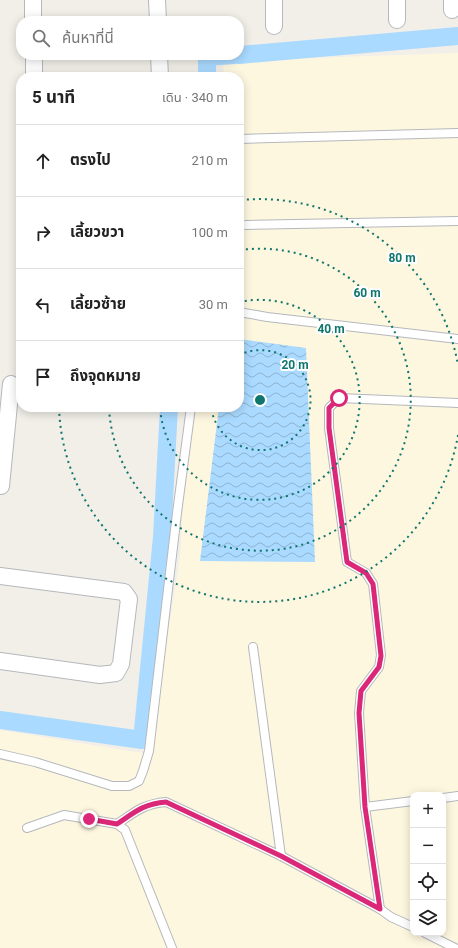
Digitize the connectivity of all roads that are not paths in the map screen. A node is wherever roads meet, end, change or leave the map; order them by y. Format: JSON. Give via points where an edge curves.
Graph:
{"nodes":[{"id":1,"x":33,"y":0,"type":"edge"},
{"id":2,"x":157,"y":0,"type":"edge"},
{"id":3,"x":274,"y":0,"type":"edge"},
{"id":4,"x":397,"y":0,"type":"edge"},
{"id":5,"x":34,"y":16,"type":"edge"},
{"id":6,"x":158,"y":16,"type":"edge"},
{"id":7,"x":396,"y":20,"type":"dead end"},
{"id":8,"x":274,"y":26,"type":"dead end"},
{"id":9,"x":34,"y":60,"type":"edge"},
{"id":10,"x":159,"y":60,"type":"edge"},
{"id":11,"x":34,"y":72,"type":"edge"},
{"id":12,"x":160,"y":72,"type":"edge"},
{"id":13,"x":458,"y":132,"type":"edge"},
{"id":14,"x":244,"y":139,"type":"edge"},
{"id":15,"x":458,"y":221,"type":"edge"},
{"id":16,"x":246,"y":225,"type":"dead end"},
{"id":17,"x":244,"y":313,"type":"edge"},
{"id":18,"x":458,"y":339,"type":"edge"},
{"id":19,"x":11,"y":384,"type":"edge"},
{"id":20,"x":458,"y":403,"type":"edge"},
{"id":21,"x":190,"y":412,"type":"edge"},
{"id":22,"x":1,"y":486,"type":"dead end"},
{"id":23,"x":0,"y":576,"type":"edge"},
{"id":24,"x":253,"y":647,"type":"dead end"},
{"id":25,"x":0,"y":661,"type":"edge"},
{"id":26,"x":0,"y":754,"type":"edge"},
{"id":27,"x":458,"y":796,"type":"edge"},
{"id":28,"x":446,"y":798,"type":"edge"},
{"id":29,"x":410,"y":801,"type":"edge"},
{"id":30,"x":365,"y":807,"type":"junction"},
{"id":31,"x":117,"y":824,"type":"junction"},
{"id":32,"x":27,"y":828,"type":"dead end"},
{"id":33,"x":281,"y":856,"type":"junction"},
{"id":34,"x":380,"y":909,"type":"junction"},
{"id":35,"x":410,"y":926,"type":"edge"},
{"id":36,"x":432,"y":936,"type":"edge"},
{"id":37,"x":456,"y":947,"type":"edge"},
{"id":38,"x":172,"y":948,"type":"edge"}],
"edges":[{"from":1,"to":5,"type":"street"},
{"from":2,"to":6,"type":"street"},
{"from":3,"to":8,"type":"street"},
{"from":4,"to":7,"type":"street"},
{"from":9,"to":11,"type":"street"},
{"from":10,"to":12,"type":"street"},
{"from":13,"to":14,"type":"lane"},
{"from":15,"to":16,"type":"lane"},
{"from":17,"to":18,"type":"lane"},
{"from":19,"to":22,"type":"street"},
{"from":20,"to":30,"type":"lane","via":[[339,398],[329,408],[329,428],[347,562],[366,573],[373,584],[381,656],[379,667],[361,691],[359,713]]},
{"from":21,"to":26,"type":"lane","via":[[149,751],[139,781],[129,786],[112,786]]},
{"from":23,"to":25,"type":"street","via":[[124,592],[129,599],[121,664],[116,673],[100,675]]},
{"from":24,"to":33,"type":"lane"},
{"from":27,"to":28,"type":"lane"},
{"from":29,"to":30,"type":"lane"},
{"from":30,"to":34,"type":"lane"},
{"from":31,"to":32,"type":"lane","via":[[64,815]]},
{"from":31,"to":33,"type":"lane","via":[[141,808],[166,802]]},
{"from":31,"to":38,"type":"lane","via":[[125,830]]},
{"from":33,"to":34,"type":"lane"},
{"from":34,"to":35,"type":"lane"},
{"from":36,"to":37,"type":"lane"}]}
